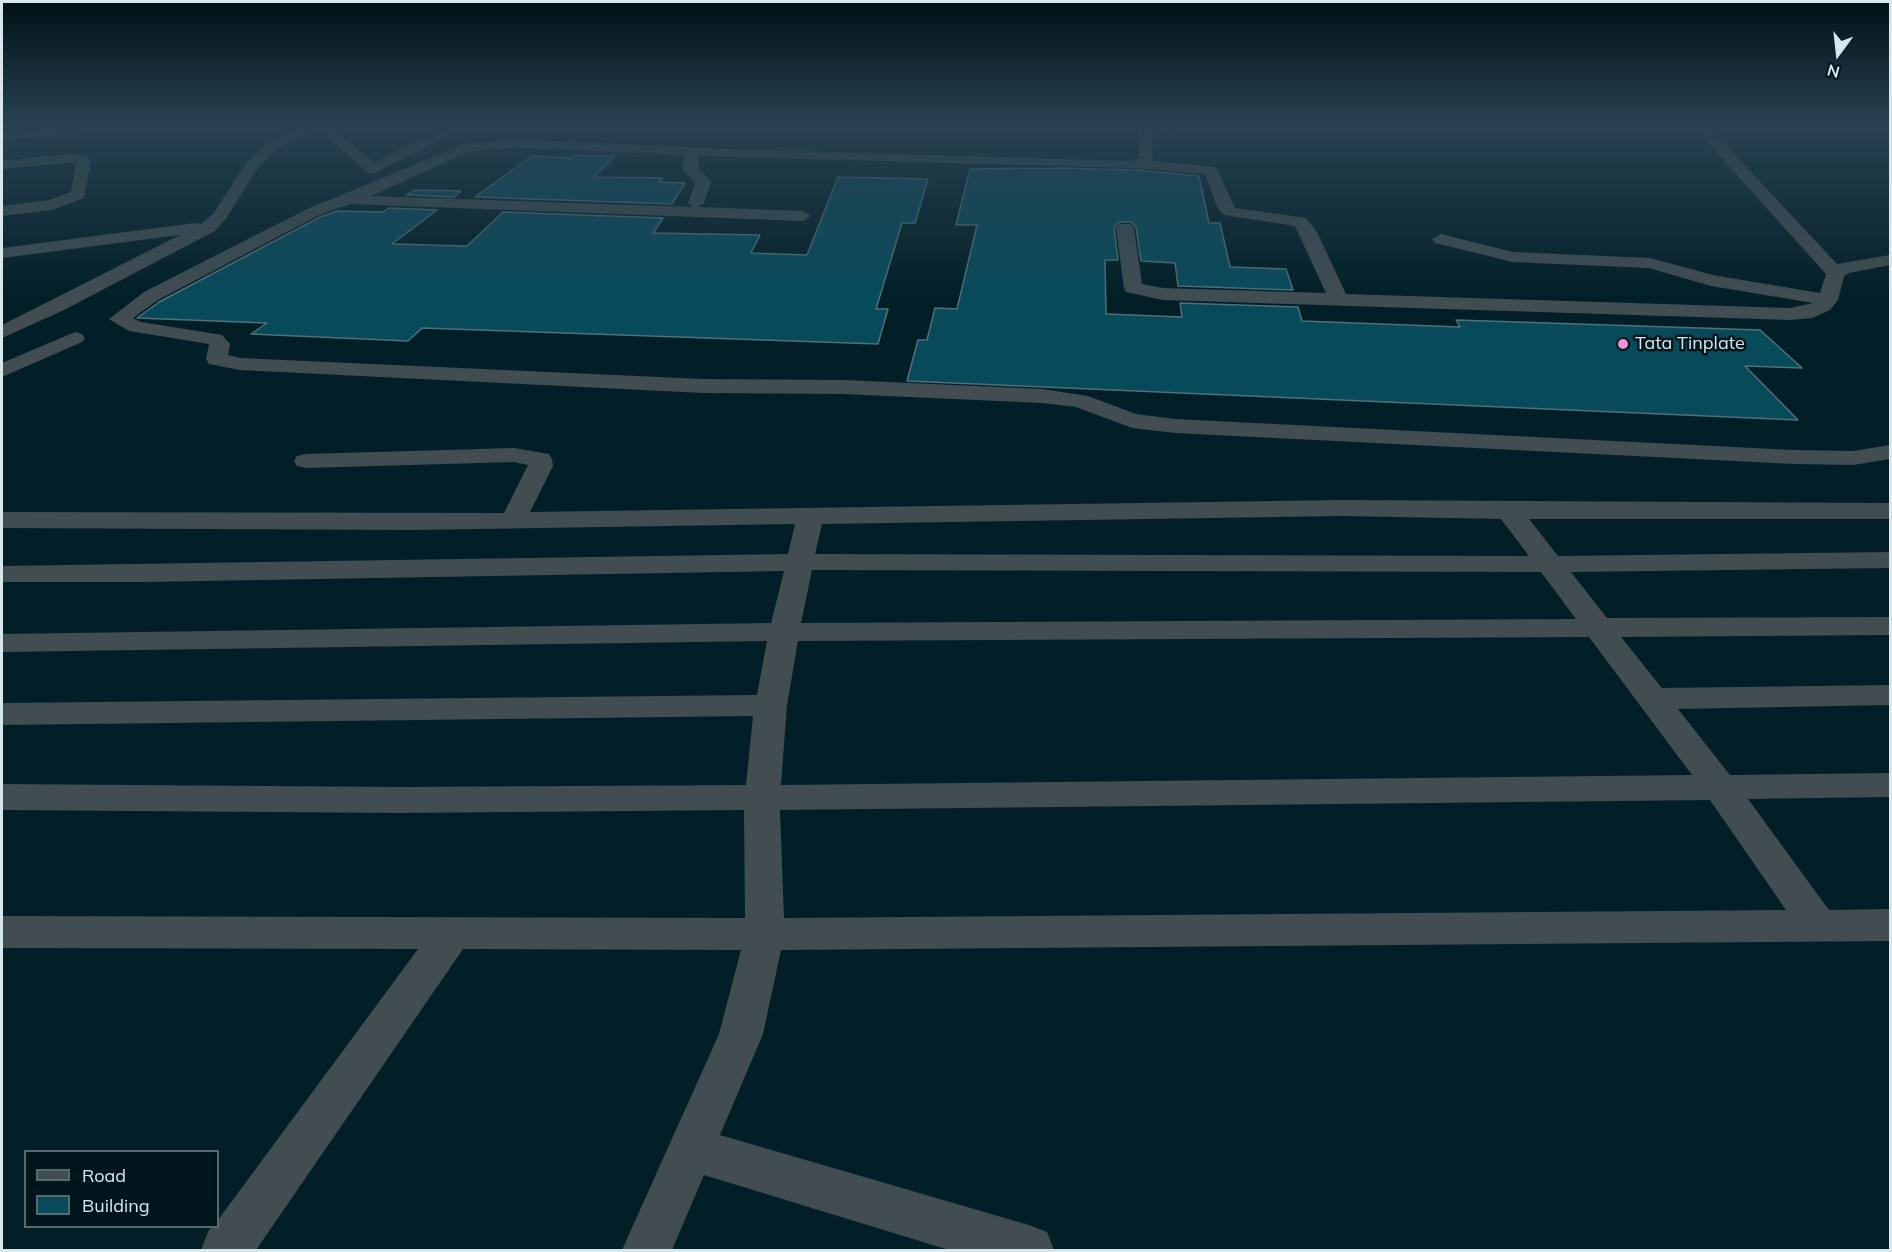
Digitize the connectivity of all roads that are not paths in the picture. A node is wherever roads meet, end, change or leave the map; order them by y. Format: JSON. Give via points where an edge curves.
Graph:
{"nodes":[{"id":1,"x":80,"y":183,"type":"edge"},
{"id":2,"x":240,"y":183,"type":"edge"},
{"id":3,"x":385,"y":183,"type":"edge"},
{"id":4,"x":703,"y":183,"type":"edge"},
{"id":5,"x":1216,"y":183,"type":"edge"},
{"id":6,"x":1752,"y":183,"type":"edge"},
{"id":7,"x":349,"y":200,"type":"junction"},
{"id":8,"x":696,"y":203,"type":"dead end"},
{"id":9,"x":2,"y":211,"type":"edge"},
{"id":10,"x":803,"y":216,"type":"dead end"},
{"id":11,"x":209,"y":226,"type":"junction"},
{"id":12,"x":1125,"y":228,"type":"dead end"},
{"id":13,"x":1441,"y":239,"type":"dead end"},
{"id":14,"x":2,"y":254,"type":"edge"},
{"id":15,"x":1890,"y":260,"type":"edge"},
{"id":16,"x":1835,"y":273,"type":"junction"},
{"id":17,"x":1338,"y":298,"type":"junction"},
{"id":18,"x":1828,"y":300,"type":"junction"},
{"id":19,"x":2,"y":332,"type":"edge"},
{"id":20,"x":75,"y":338,"type":"dead end"},
{"id":21,"x":2,"y":371,"type":"edge"},
{"id":22,"x":1890,"y":452,"type":"edge"},
{"id":23,"x":306,"y":461,"type":"dead end"},
{"id":24,"x":1509,"y":511,"type":"junction"},
{"id":25,"x":1890,"y":511,"type":"edge"},
{"id":26,"x":810,"y":516,"type":"junction"},
{"id":27,"x":2,"y":520,"type":"edge"},
{"id":28,"x":513,"y":520,"type":"junction"},
{"id":29,"x":1890,"y":560,"type":"edge"},
{"id":30,"x":801,"y":562,"type":"junction"},
{"id":31,"x":1549,"y":564,"type":"junction"},
{"id":32,"x":2,"y":574,"type":"edge"},
{"id":33,"x":1890,"y":626,"type":"edge"},
{"id":34,"x":1599,"y":629,"type":"junction"},
{"id":35,"x":784,"y":632,"type":"junction"},
{"id":36,"x":2,"y":643,"type":"edge"},
{"id":37,"x":1890,"y":695,"type":"edge"},
{"id":38,"x":1653,"y":699,"type":"junction"},
{"id":39,"x":771,"y":705,"type":"junction"},
{"id":40,"x":2,"y":714,"type":"edge"},
{"id":41,"x":1890,"y":785,"type":"edge"},
{"id":42,"x":1720,"y":788,"type":"junction"},
{"id":43,"x":762,"y":796,"type":"junction"},
{"id":44,"x":2,"y":797,"type":"edge"},
{"id":45,"x":1890,"y":925,"type":"edge"},
{"id":46,"x":1819,"y":926,"type":"junction"},
{"id":47,"x":2,"y":932,"type":"edge"},
{"id":48,"x":453,"y":932,"type":"junction"},
{"id":49,"x":765,"y":934,"type":"junction"},
{"id":50,"x":692,"y":1149,"type":"junction"},
{"id":51,"x":226,"y":1251,"type":"edge"},
{"id":52,"x":647,"y":1251,"type":"edge"},
{"id":53,"x":1029,"y":1251,"type":"edge"}],
"edges":[{"from":1,"to":9,"type":"street","via":[[78,195],[52,205]]},
{"from":2,"to":11,"type":"street"},
{"from":3,"to":7,"type":"street"},
{"from":4,"to":8,"type":"street"},
{"from":5,"to":17,"type":"street","via":[[1230,212],[1300,222]]},
{"from":6,"to":16,"type":"street"},
{"from":7,"to":10,"type":"street"},
{"from":7,"to":22,"type":"street","via":[[313,212],[196,272],[118,319],[136,327],[215,339],[220,344],[217,359],[240,364],[703,386],[843,387],[1042,396],[1080,400],[1132,421],[1175,426],[1794,457],[1853,458]]},
{"from":11,"to":14,"type":"street"},
{"from":11,"to":19,"type":"street"},
{"from":12,"to":17,"type":"street","via":[[1133,288],[1138,291]]},
{"from":13,"to":18,"type":"street","via":[[1513,257],[1650,263],[1711,280]]},
{"from":15,"to":16,"type":"street","via":[[1854,265]]},
{"from":16,"to":18,"type":"street"},
{"from":17,"to":18,"type":"street","via":[[1754,315],[1812,312]]},
{"from":20,"to":21,"type":"street"},
{"from":23,"to":28,"type":"street","via":[[514,455],[540,459],[541,466]]},
{"from":24,"to":25,"type":"street"},
{"from":24,"to":26,"type":"street","via":[[1342,508]]},
{"from":24,"to":31,"type":"street"},
{"from":26,"to":28,"type":"street"},
{"from":26,"to":30,"type":"street"},
{"from":27,"to":28,"type":"street"},
{"from":29,"to":31,"type":"street"},
{"from":30,"to":31,"type":"street"},
{"from":30,"to":32,"type":"street"},
{"from":30,"to":35,"type":"street"},
{"from":31,"to":34,"type":"street"},
{"from":33,"to":34,"type":"street"},
{"from":34,"to":35,"type":"street"},
{"from":34,"to":38,"type":"street"},
{"from":35,"to":36,"type":"street"},
{"from":35,"to":39,"type":"street"},
{"from":37,"to":38,"type":"street"},
{"from":38,"to":42,"type":"street"},
{"from":39,"to":40,"type":"street"},
{"from":39,"to":43,"type":"street"},
{"from":41,"to":42,"type":"street"},
{"from":42,"to":43,"type":"street"},
{"from":42,"to":46,"type":"street"},
{"from":43,"to":44,"type":"street","via":[[399,801]]},
{"from":43,"to":49,"type":"street"},
{"from":45,"to":46,"type":"street"},
{"from":46,"to":49,"type":"street"},
{"from":47,"to":48,"type":"street"},
{"from":48,"to":49,"type":"street"},
{"from":48,"to":51,"type":"street"},
{"from":49,"to":50,"type":"street","via":[[741,1034]]},
{"from":50,"to":52,"type":"street"},
{"from":50,"to":53,"type":"street"}]}
